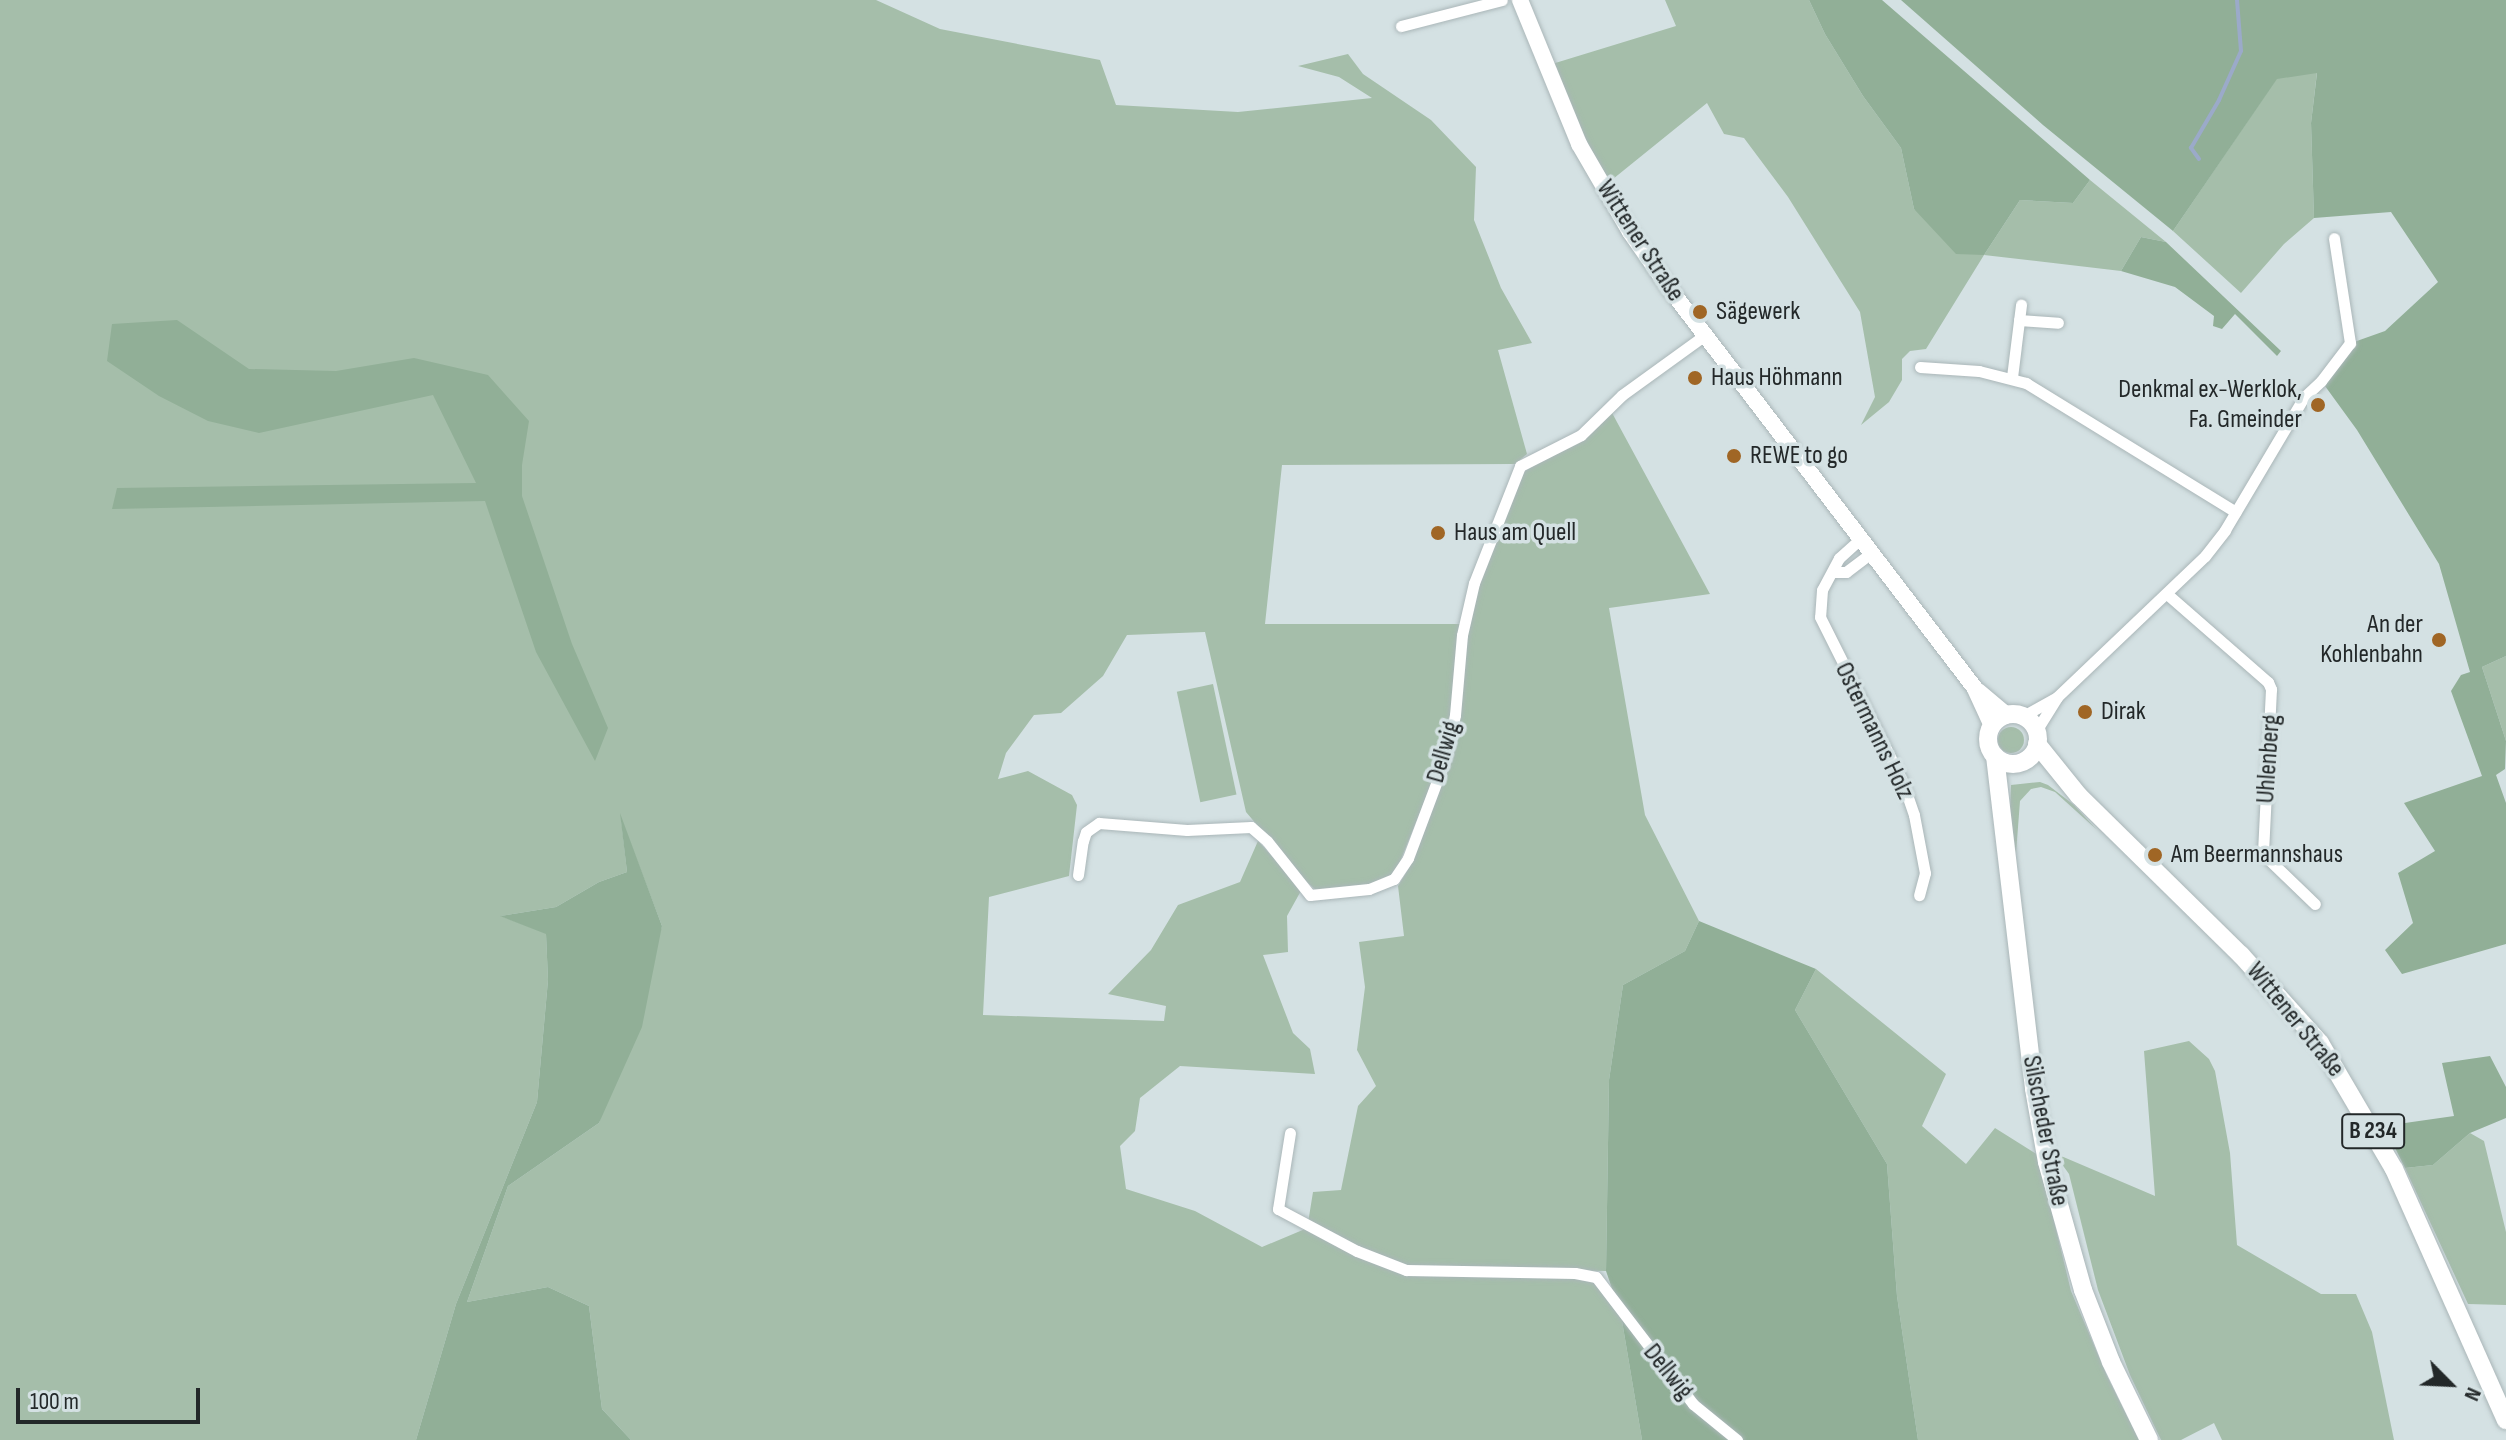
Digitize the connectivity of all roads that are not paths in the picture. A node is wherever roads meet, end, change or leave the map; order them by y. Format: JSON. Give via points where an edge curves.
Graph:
{"nodes":[{"id":1,"x":1502,"y":0,"type":"edge"},
{"id":2,"x":1520,"y":0,"type":"edge"},
{"id":3,"x":1401,"y":26,"type":"dead end"},
{"id":4,"x":2334,"y":238,"type":"dead end"},
{"id":5,"x":2021,"y":305,"type":"dead end"},
{"id":6,"x":2019,"y":320,"type":"junction"},
{"id":7,"x":2058,"y":323,"type":"dead end"},
{"id":8,"x":1705,"y":335,"type":"junction"},
{"id":9,"x":1920,"y":367,"type":"dead end"},
{"id":10,"x":2012,"y":377,"type":"junction"},
{"id":11,"x":2236,"y":512,"type":"junction"},
{"id":12,"x":1859,"y":540,"type":"junction"},
{"id":13,"x":1870,"y":554,"type":"junction"},
{"id":14,"x":1833,"y":572,"type":"junction"},
{"id":15,"x":2167,"y":594,"type":"junction"},
{"id":16,"x":2057,"y":697,"type":"junction"},
{"id":17,"x":2007,"y":719,"type":"junction"},
{"id":18,"x":2036,"y":738,"type":"junction"},
{"id":19,"x":1995,"y":756,"type":"junction"},
{"id":20,"x":2018,"y":763,"type":"junction"},
{"id":21,"x":2079,"y":796,"type":"junction"},
{"id":22,"x":2002,"y":806,"type":"junction"},
{"id":23,"x":1078,"y":875,"type":"dead end"},
{"id":24,"x":1919,"y":895,"type":"dead end"},
{"id":25,"x":2315,"y":904,"type":"dead end"},
{"id":26,"x":1290,"y":1133,"type":"dead end"},
{"id":27,"x":2506,"y":1420,"type":"edge"},
{"id":28,"x":1737,"y":1440,"type":"edge"},
{"id":29,"x":2149,"y":1440,"type":"edge"}],
"edges":[{"from":1,"to":3,"type":"street"},
{"from":2,"to":8,"type":"main road","name":"Wittener Straße","via":[[1559,100],[1596,175]]},
{"from":4,"to":11,"type":"street","via":[[2350,343],[2304,397]]},
{"from":5,"to":6,"type":"street"},
{"from":6,"to":7,"type":"street"},
{"from":6,"to":10,"type":"street"},
{"from":8,"to":12,"type":"main road","name":"Wittener Straße"},
{"from":8,"to":23,"type":"street","name":"Dellwig","via":[[1622,395],[1581,435],[1520,466],[1474,583],[1446,757],[1408,858],[1394,879],[1369,889],[1310,895],[1251,827],[1187,830],[1099,823],[1086,832]]},
{"from":9,"to":10,"type":"street"},
{"from":10,"to":11,"type":"street"},
{"from":11,"to":15,"type":"street","via":[[2205,556]]},
{"from":12,"to":13,"type":"main road","name":"Wittener Straße"},
{"from":12,"to":14,"type":"street","name":"Ostermanns Holz","via":[[1839,558]]},
{"from":13,"to":14,"type":"street","via":[[1846,572]]},
{"from":13,"to":17,"type":"main road","name":"Wittener Straße","via":[[1974,687]]},
{"from":14,"to":24,"type":"street","name":"Ostermanns Holz","via":[[1820,598],[1820,617],[1907,794],[1925,873]]},
{"from":15,"to":16,"type":"street"},
{"from":15,"to":25,"type":"street","name":"Uhlenberg","via":[[2271,689],[2263,854]]},
{"from":16,"to":17,"type":"street"},
{"from":16,"to":18,"type":"street"},
{"from":17,"to":18,"type":"main road"},
{"from":17,"to":19,"type":"main road","via":[[1988,742]]},
{"from":18,"to":20,"type":"main road","via":[[2031,755]]},
{"from":18,"to":21,"type":"main road","name":"Wittener Straße","number":"B 234"},
{"from":19,"to":20,"type":"main road"},
{"from":19,"to":22,"type":"main road","name":"Silscheder Straße"},
{"from":20,"to":21,"type":"main road","name":"Wittener Straße","number":"B 234"},
{"from":20,"to":22,"type":"main road","name":"Silscheder Straße"},
{"from":21,"to":27,"type":"main road","name":"Wittener Straße","number":"B 234","via":[[2251,964],[2320,1043],[2394,1169]]},
{"from":22,"to":29,"type":"main road","name":"Silscheder Straße","via":[[2047,1162],[2083,1290]]},
{"from":26,"to":28,"type":"street","name":"Dellwig","via":[[1278,1209],[1406,1270],[1596,1277],[1693,1404]]}]}
